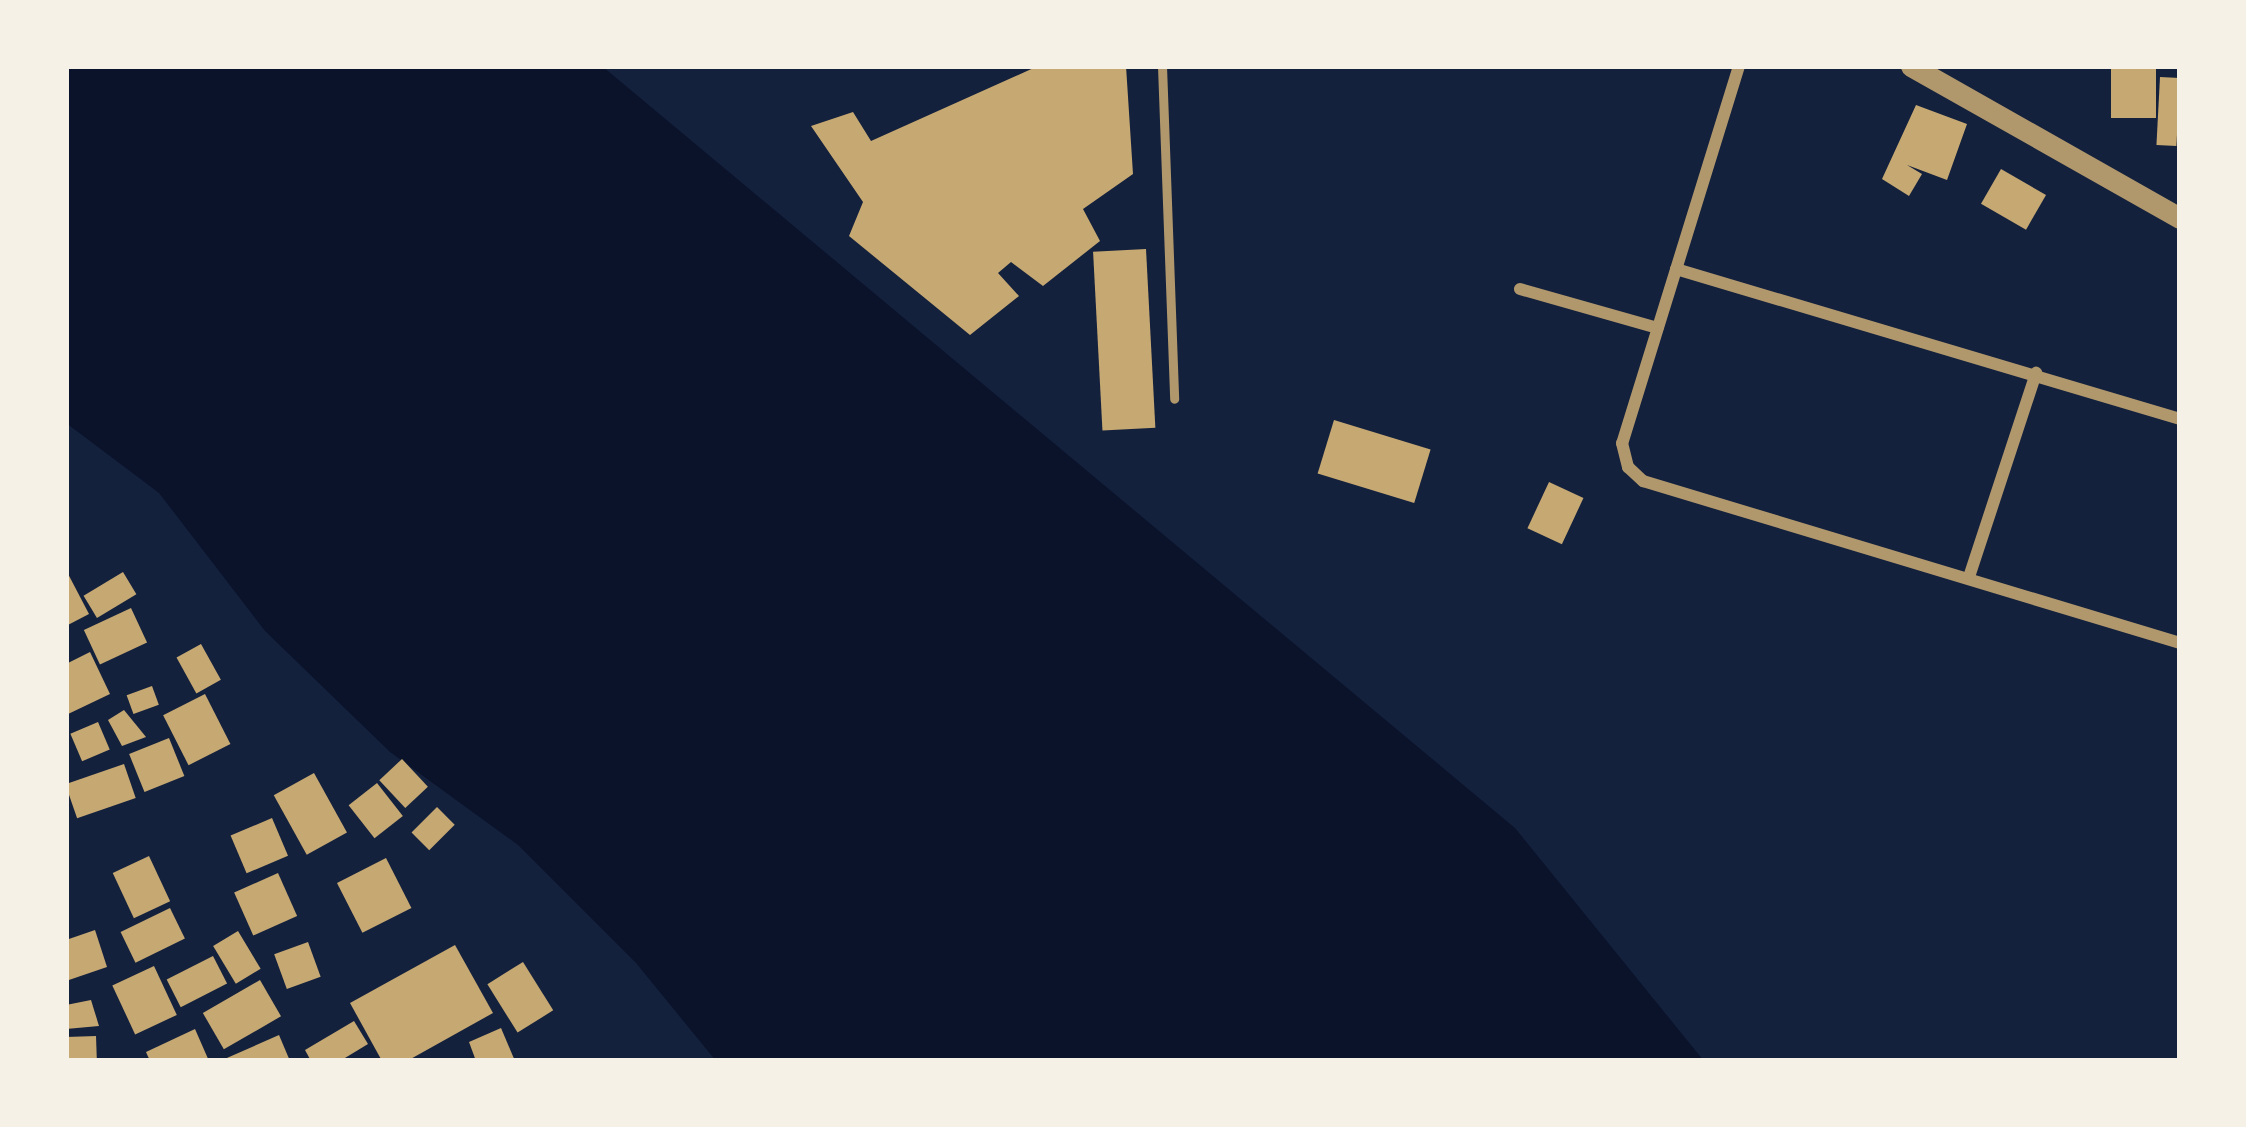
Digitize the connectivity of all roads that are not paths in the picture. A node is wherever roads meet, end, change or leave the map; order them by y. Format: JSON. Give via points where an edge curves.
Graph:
{"nodes":[{"id":1,"x":1162,"y":66,"type":"edge"},
{"id":2,"x":1739,"y":66,"type":"edge"},
{"id":3,"x":1911,"y":66,"type":"edge"},
{"id":4,"x":2180,"y":218,"type":"edge"},
{"id":5,"x":1676,"y":269,"type":"junction"},
{"id":6,"x":1520,"y":289,"type":"dead end"},
{"id":7,"x":1658,"y":328,"type":"junction"},
{"id":8,"x":2036,"y":373,"type":"junction"},
{"id":9,"x":1174,"y":399,"type":"dead end"},
{"id":10,"x":2180,"y":419,"type":"edge"},
{"id":11,"x":1970,"y":574,"type":"junction"},
{"id":12,"x":2180,"y":643,"type":"edge"}],
"edges":[{"from":1,"to":9,"type":"lane"},
{"from":2,"to":5,"type":"street"},
{"from":3,"to":4,"type":"street"},
{"from":5,"to":7,"type":"street"},
{"from":5,"to":8,"type":"street"},
{"from":6,"to":7,"type":"street"},
{"from":7,"to":11,"type":"street","via":[[1622,443],[1628,467],[1643,481]]},
{"from":8,"to":10,"type":"street"},
{"from":8,"to":11,"type":"street"},
{"from":11,"to":12,"type":"street"}]}
